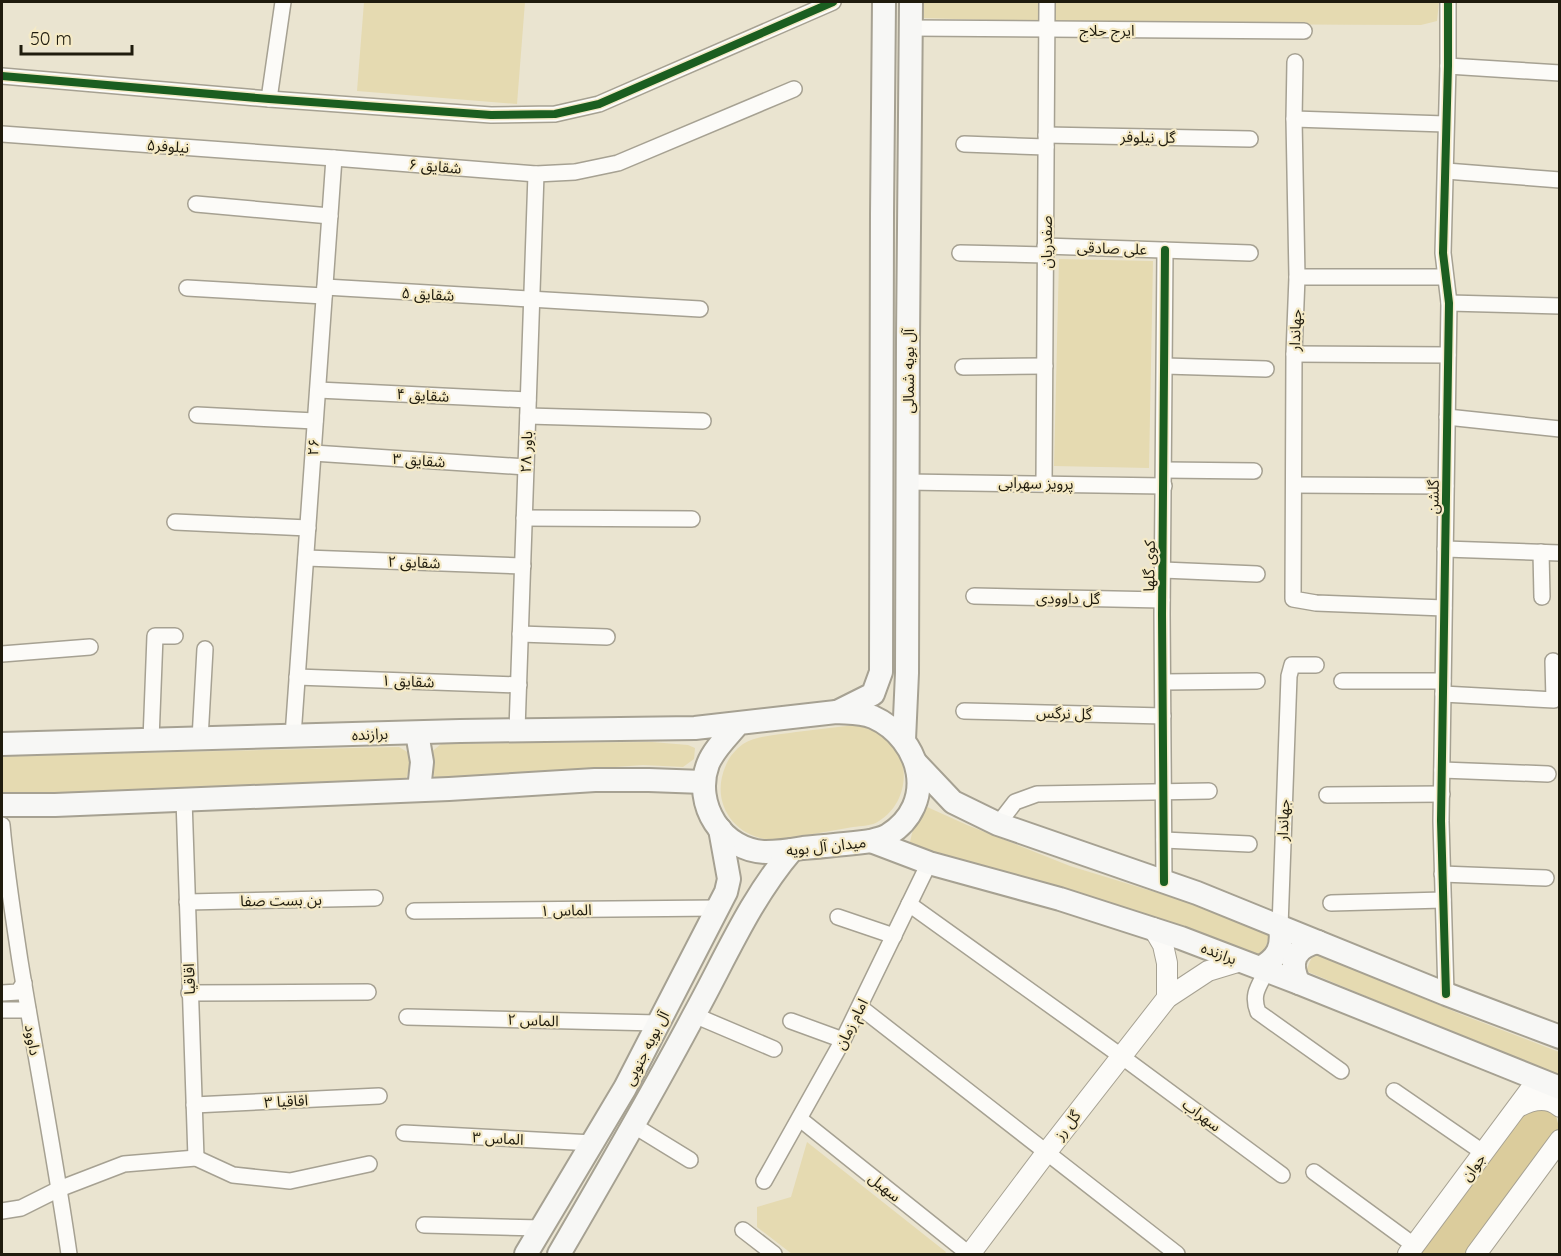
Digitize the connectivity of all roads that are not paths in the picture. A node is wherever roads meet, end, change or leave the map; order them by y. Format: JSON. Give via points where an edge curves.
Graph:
{"nodes":[{"id":1,"x":283,"y":2,"type":"edge"},
{"id":2,"x":833,"y":2,"type":"edge"},
{"id":3,"x":884,"y":2,"type":"edge"},
{"id":4,"x":911,"y":2,"type":"edge"},
{"id":5,"x":1047,"y":2,"type":"edge"},
{"id":6,"x":1448,"y":2,"type":"edge"},
{"id":7,"x":911,"y":28,"type":"junction"},
{"id":8,"x":1047,"y":29,"type":"junction"},
{"id":9,"x":1304,"y":31,"type":"dead end"},
{"id":10,"x":1295,"y":62,"type":"dead end"},
{"id":11,"x":1448,"y":66,"type":"junction"},
{"id":12,"x":1560,"y":73,"type":"edge"},
{"id":13,"x":2,"y":76,"type":"edge"},
{"id":14,"x":794,"y":89,"type":"dead end"},
{"id":15,"x":269,"y":99,"type":"junction"},
{"id":16,"x":1294,"y":119,"type":"junction"},
{"id":17,"x":1446,"y":123,"type":"junction"},
{"id":18,"x":2,"y":134,"type":"edge"},
{"id":19,"x":1250,"y":139,"type":"dead end"},
{"id":20,"x":1046,"y":141,"type":"junction"},
{"id":21,"x":964,"y":144,"type":"dead end"},
{"id":22,"x":334,"y":158,"type":"junction"},
{"id":23,"x":1446,"y":171,"type":"junction"},
{"id":24,"x":536,"y":174,"type":"junction"},
{"id":25,"x":1560,"y":180,"type":"edge"},
{"id":26,"x":196,"y":204,"type":"dead end"},
{"id":27,"x":330,"y":216,"type":"junction"},
{"id":28,"x":882,"y":247,"type":"junction"},
{"id":29,"x":909,"y":249,"type":"junction"},
{"id":30,"x":1046,"y":250,"type":"junction"},
{"id":31,"x":1165,"y":250,"type":"junction"},
{"id":32,"x":1250,"y":253,"type":"dead end"},
{"id":33,"x":960,"y":254,"type":"dead end"},
{"id":34,"x":1445,"y":276,"type":"junction"},
{"id":35,"x":1297,"y":277,"type":"junction"},
{"id":36,"x":187,"y":288,"type":"dead end"},
{"id":37,"x":324,"y":292,"type":"junction"},
{"id":38,"x":532,"y":300,"type":"junction"},
{"id":39,"x":1449,"y":303,"type":"junction"},
{"id":40,"x":1560,"y":306,"type":"edge"},
{"id":41,"x":700,"y":309,"type":"dead end"},
{"id":42,"x":1294,"y":354,"type":"junction"},
{"id":43,"x":1448,"y":355,"type":"junction"},
{"id":44,"x":1045,"y":366,"type":"junction"},
{"id":45,"x":1165,"y":366,"type":"junction"},
{"id":46,"x":963,"y":367,"type":"dead end"},
{"id":47,"x":1266,"y":369,"type":"dead end"},
{"id":48,"x":318,"y":390,"type":"junction"},
{"id":49,"x":528,"y":400,"type":"junction"},
{"id":50,"x":197,"y":415,"type":"dead end"},
{"id":51,"x":528,"y":416,"type":"junction"},
{"id":52,"x":1447,"y":417,"type":"junction"},
{"id":53,"x":315,"y":421,"type":"junction"},
{"id":54,"x":703,"y":421,"type":"dead end"},
{"id":55,"x":1560,"y":429,"type":"edge"},
{"id":56,"x":313,"y":453,"type":"junction"},
{"id":57,"x":526,"y":467,"type":"junction"},
{"id":58,"x":1254,"y":471,"type":"dead end"},
{"id":59,"x":1164,"y":478,"type":"junction"},
{"id":60,"x":907,"y":482,"type":"junction"},
{"id":61,"x":1044,"y":483,"type":"junction"},
{"id":62,"x":1294,"y":485,"type":"junction"},
{"id":63,"x":1446,"y":486,"type":"junction"},
{"id":64,"x":524,"y":518,"type":"junction"},
{"id":65,"x":692,"y":519,"type":"dead end"},
{"id":66,"x":175,"y":522,"type":"dead end"},
{"id":67,"x":308,"y":528,"type":"junction"},
{"id":68,"x":1445,"y":549,"type":"junction"},
{"id":69,"x":1541,"y":552,"type":"junction"},
{"id":70,"x":1560,"y":553,"type":"edge"},
{"id":71,"x":306,"y":558,"type":"junction"},
{"id":72,"x":523,"y":566,"type":"junction"},
{"id":73,"x":1163,"y":570,"type":"junction"},
{"id":74,"x":1257,"y":574,"type":"dead end"},
{"id":75,"x":975,"y":596,"type":"dead end"},
{"id":76,"x":1542,"y":597,"type":"dead end"},
{"id":77,"x":1162,"y":600,"type":"junction"},
{"id":78,"x":1444,"y":608,"type":"junction"},
{"id":79,"x":520,"y":634,"type":"junction"},
{"id":80,"x":175,"y":636,"type":"dead end"},
{"id":81,"x":607,"y":637,"type":"dead end"},
{"id":82,"x":90,"y":647,"type":"dead end"},
{"id":83,"x":205,"y":649,"type":"dead end"},
{"id":84,"x":2,"y":654,"type":"edge"},
{"id":85,"x":1553,"y":661,"type":"dead end"},
{"id":86,"x":1316,"y":665,"type":"dead end"},
{"id":87,"x":297,"y":677,"type":"junction"},
{"id":88,"x":1257,"y":681,"type":"dead end"},
{"id":89,"x":1342,"y":681,"type":"dead end"},
{"id":90,"x":1163,"y":682,"type":"junction"},
{"id":91,"x":519,"y":685,"type":"junction"},
{"id":92,"x":1443,"y":688,"type":"junction"},
{"id":93,"x":964,"y":711,"type":"dead end"},
{"id":94,"x":836,"y":712,"type":"junction"},
{"id":95,"x":1163,"y":716,"type":"junction"},
{"id":96,"x":738,"y":724,"type":"junction"},
{"id":97,"x":517,"y":730,"type":"junction"},
{"id":98,"x":417,"y":733,"type":"junction"},
{"id":99,"x":293,"y":736,"type":"junction"},
{"id":100,"x":200,"y":739,"type":"junction"},
{"id":101,"x":151,"y":740,"type":"junction"},
{"id":102,"x":904,"y":740,"type":"junction"},
{"id":103,"x":2,"y":744,"type":"edge"},
{"id":104,"x":916,"y":764,"type":"junction"},
{"id":105,"x":1442,"y":770,"type":"junction"},
{"id":106,"x":1548,"y":774,"type":"dead end"},
{"id":107,"x":704,"y":782,"type":"junction"},
{"id":108,"x":418,"y":790,"type":"junction"},
{"id":109,"x":1209,"y":791,"type":"dead end"},
{"id":110,"x":1164,"y":792,"type":"junction"},
{"id":111,"x":1442,"y":794,"type":"junction"},
{"id":112,"x":1327,"y":795,"type":"dead end"},
{"id":113,"x":184,"y":800,"type":"junction"},
{"id":114,"x":2,"y":805,"type":"edge"},
{"id":115,"x":998,"y":824,"type":"junction"},
{"id":116,"x":2,"y":825,"type":"edge"},
{"id":117,"x":720,"y":829,"type":"junction"},
{"id":118,"x":1164,"y":840,"type":"junction"},
{"id":119,"x":871,"y":841,"type":"junction"},
{"id":120,"x":1249,"y":844,"type":"dead end"},
{"id":121,"x":792,"y":849,"type":"junction"},
{"id":122,"x":929,"y":862,"type":"junction"},
{"id":123,"x":1442,"y":873,"type":"junction"},
{"id":124,"x":1546,"y":878,"type":"dead end"},
{"id":125,"x":1164,"y":882,"type":"junction"},
{"id":126,"x":375,"y":898,"type":"dead end"},
{"id":127,"x":1443,"y":900,"type":"junction"},
{"id":128,"x":187,"y":902,"type":"junction"},
{"id":129,"x":1331,"y":903,"type":"dead end"},
{"id":130,"x":909,"y":904,"type":"junction"},
{"id":131,"x":718,"y":909,"type":"junction"},
{"id":132,"x":414,"y":911,"type":"dead end"},
{"id":133,"x":838,"y":917,"type":"dead end"},
{"id":134,"x":1280,"y":927,"type":"junction"},
{"id":135,"x":1153,"y":928,"type":"junction"},
{"id":136,"x":894,"y":936,"type":"junction"},
{"id":137,"x":1318,"y":942,"type":"junction"},
{"id":138,"x":1256,"y":967,"type":"junction"},
{"id":139,"x":24,"y":983,"type":"junction"},
{"id":140,"x":1299,"y":983,"type":"junction"},
{"id":141,"x":368,"y":992,"type":"dead end"},
{"id":142,"x":2,"y":993,"type":"edge"},
{"id":143,"x":189,"y":993,"type":"junction"},
{"id":144,"x":1446,"y":994,"type":"junction"},
{"id":145,"x":1167,"y":998,"type":"junction"},
{"id":146,"x":860,"y":1007,"type":"junction"},
{"id":147,"x":2,"y":1010,"type":"edge"},
{"id":148,"x":28,"y":1010,"type":"junction"},
{"id":149,"x":694,"y":1015,"type":"junction"},
{"id":150,"x":407,"y":1017,"type":"dead end"},
{"id":151,"x":791,"y":1022,"type":"dead end"},
{"id":152,"x":658,"y":1023,"type":"junction"},
{"id":153,"x":1560,"y":1036,"type":"edge"},
{"id":154,"x":843,"y":1040,"type":"junction"},
{"id":155,"x":774,"y":1049,"type":"dead end"},
{"id":156,"x":1121,"y":1056,"type":"junction"},
{"id":157,"x":1341,"y":1071,"type":"dead end"},
{"id":158,"x":1538,"y":1079,"type":"junction"},
{"id":159,"x":1560,"y":1088,"type":"edge"},
{"id":160,"x":1394,"y":1091,"type":"dead end"},
{"id":161,"x":379,"y":1096,"type":"dead end"},
{"id":162,"x":194,"y":1105,"type":"junction"},
{"id":163,"x":1518,"y":1107,"type":"junction"},
{"id":164,"x":1560,"y":1107,"type":"edge"},
{"id":165,"x":800,"y":1119,"type":"junction"},
{"id":166,"x":633,"y":1125,"type":"junction"},
{"id":167,"x":404,"y":1133,"type":"dead end"},
{"id":168,"x":1560,"y":1140,"type":"edge"},
{"id":169,"x":593,"y":1143,"type":"junction"},
{"id":170,"x":1046,"y":1153,"type":"junction"},
{"id":171,"x":1484,"y":1153,"type":"junction"},
{"id":172,"x":196,"y":1158,"type":"junction"},
{"id":173,"x":690,"y":1160,"type":"dead end"},
{"id":174,"x":369,"y":1164,"type":"dead end"},
{"id":175,"x":1314,"y":1172,"type":"dead end"},
{"id":176,"x":1282,"y":1175,"type":"dead end"},
{"id":177,"x":764,"y":1181,"type":"dead end"},
{"id":178,"x":59,"y":1189,"type":"junction"},
{"id":179,"x":2,"y":1211,"type":"edge"},
{"id":180,"x":424,"y":1225,"type":"dead end"},
{"id":181,"x":542,"y":1228,"type":"junction"},
{"id":182,"x":743,"y":1230,"type":"dead end"},
{"id":183,"x":1411,"y":1250,"type":"edge"},
{"id":184,"x":69,"y":1254,"type":"edge"},
{"id":185,"x":526,"y":1254,"type":"edge"},
{"id":186,"x":559,"y":1254,"type":"edge"},
{"id":187,"x":774,"y":1254,"type":"edge"},
{"id":188,"x":970,"y":1254,"type":"edge"},
{"id":189,"x":1177,"y":1254,"type":"edge"},
{"id":190,"x":1476,"y":1254,"type":"edge"}],
"edges":[{"from":1,"to":15,"type":"street"},
{"from":2,"to":15,"type":"street","via":[[599,104],[555,114],[491,115]]},
{"from":3,"to":28,"type":"main road","name":"آل بویه شمالی"},
{"from":4,"to":7,"type":"main road","name":"آل بویه شمالی"},
{"from":5,"to":8,"type":"street","name":"صفدریان"},
{"from":6,"to":11,"type":"street","name":"گلشن"},
{"from":7,"to":8,"type":"street","name":"ایرج حلاج"},
{"from":7,"to":29,"type":"main road","name":"آل بویه شمالی"},
{"from":8,"to":9,"type":"street","name":"ایرج حلاج"},
{"from":8,"to":20,"type":"street","name":"صفدریان"},
{"from":10,"to":16,"type":"street","name":"جهاندار"},
{"from":11,"to":12,"type":"street"},
{"from":11,"to":17,"type":"street","name":"گلشن"},
{"from":13,"to":15,"type":"street"},
{"from":14,"to":24,"type":"street","name":"شقایق ۶","via":[[618,163],[575,172]]},
{"from":16,"to":17,"type":"street"},
{"from":16,"to":35,"type":"street","name":"جهاندار"},
{"from":17,"to":23,"type":"street","name":"گلشن"},
{"from":18,"to":22,"type":"street","name":"نیلوفر۵"},
{"from":19,"to":20,"type":"street","name":"گل نیلوفر"},
{"from":20,"to":21,"type":"street","name":"گل نیلوفر"},
{"from":20,"to":30,"type":"street","name":"صفدریان"},
{"from":22,"to":24,"type":"street","name":"شقایق ۶"},
{"from":22,"to":27,"type":"street","name":"۲۶"},
{"from":23,"to":25,"type":"street"},
{"from":23,"to":34,"type":"street","name":"گلشن"},
{"from":24,"to":38,"type":"street","name":"باور ۲۸"},
{"from":26,"to":27,"type":"street"},
{"from":27,"to":37,"type":"street","name":"۲۶"},
{"from":28,"to":29,"type":"street"},
{"from":28,"to":94,"type":"main road","name":"آل بویه شمالی","via":[[880,672],[873,694]]},
{"from":29,"to":60,"type":"main road","name":"آل بویه شمالی"},
{"from":30,"to":31,"type":"street","name":"علی صادقی"},
{"from":30,"to":33,"type":"street","name":"علی صادقی"},
{"from":30,"to":44,"type":"street","name":"صفدریان"},
{"from":31,"to":32,"type":"street","name":"علی صادقی"},
{"from":31,"to":45,"type":"street","name":"کوی گلها"},
{"from":34,"to":35,"type":"street"},
{"from":34,"to":39,"type":"street","name":"گلشن"},
{"from":35,"to":42,"type":"street","name":"جهاندار"},
{"from":36,"to":37,"type":"street","name":"شقایق ۵"},
{"from":37,"to":38,"type":"street","name":"شقایق ۵"},
{"from":37,"to":48,"type":"street","name":"۲۶"},
{"from":38,"to":41,"type":"street","name":"شقایق ۵"},
{"from":38,"to":49,"type":"street","name":"باور ۲۸"},
{"from":39,"to":40,"type":"street"},
{"from":39,"to":43,"type":"street","name":"گلشن"},
{"from":42,"to":43,"type":"street"},
{"from":42,"to":62,"type":"street","name":"جهاندار"},
{"from":43,"to":52,"type":"street","name":"گلشن"},
{"from":44,"to":46,"type":"street"},
{"from":44,"to":61,"type":"street","name":"صفدریان"},
{"from":45,"to":47,"type":"street"},
{"from":45,"to":59,"type":"street","name":"کوی گلها"},
{"from":48,"to":49,"type":"street","name":"شقایق ۴"},
{"from":48,"to":53,"type":"street","name":"۲۶"},
{"from":49,"to":51,"type":"street","name":"باور ۲۸"},
{"from":50,"to":53,"type":"street"},
{"from":51,"to":54,"type":"street"},
{"from":51,"to":57,"type":"street","name":"باور ۲۸"},
{"from":52,"to":55,"type":"street"},
{"from":52,"to":63,"type":"street","name":"گلشن"},
{"from":53,"to":56,"type":"street","name":"۲۶"},
{"from":56,"to":57,"type":"street","name":"شقایق ۳"},
{"from":56,"to":67,"type":"street","name":"۲۶"},
{"from":57,"to":64,"type":"street","name":"باور ۲۸"},
{"from":58,"to":59,"type":"street","name":"پرویز سهرابی"},
{"from":59,"to":61,"type":"street","name":"پرویز سهرابی"},
{"from":59,"to":73,"type":"street","name":"کوی گلها"},
{"from":60,"to":61,"type":"street","name":"پرویز سهرابی"},
{"from":60,"to":102,"type":"main road","name":"آل بویه شمالی"},
{"from":62,"to":63,"type":"street"},
{"from":62,"to":78,"type":"street","name":"جهاندار","via":[[1293,599]]},
{"from":63,"to":68,"type":"street","name":"گلشن"},
{"from":64,"to":65,"type":"street"},
{"from":64,"to":72,"type":"street","name":"باور ۲۸"},
{"from":66,"to":67,"type":"street"},
{"from":67,"to":71,"type":"street","name":"۲۶"},
{"from":68,"to":69,"type":"street"},
{"from":68,"to":78,"type":"street","name":"گلشن"},
{"from":69,"to":70,"type":"street"},
{"from":69,"to":76,"type":"street"},
{"from":71,"to":72,"type":"street","name":"شقایق ۲"},
{"from":71,"to":87,"type":"street","name":"۲۶"},
{"from":72,"to":79,"type":"street","name":"باور ۲۸"},
{"from":73,"to":74,"type":"street"},
{"from":73,"to":77,"type":"street","name":"کوی گلها"},
{"from":75,"to":77,"type":"street","name":"گل داوودی"},
{"from":77,"to":90,"type":"street","name":"کوی گلها"},
{"from":78,"to":92,"type":"street","name":"گلشن"},
{"from":79,"to":81,"type":"street"},
{"from":79,"to":91,"type":"street","name":"باور ۲۸"},
{"from":80,"to":101,"type":"street","via":[[154,636]]},
{"from":82,"to":84,"type":"street"},
{"from":83,"to":100,"type":"street"},
{"from":85,"to":92,"type":"street","via":[[1554,700]]},
{"from":86,"to":134,"type":"street","name":"جهاندار","via":[[1292,665],[1289,676]]},
{"from":87,"to":91,"type":"street","name":"شقایق ۱"},
{"from":87,"to":99,"type":"street","name":"۲۶"},
{"from":88,"to":90,"type":"street"},
{"from":89,"to":92,"type":"street"},
{"from":90,"to":95,"type":"street","name":"کوی گلها"},
{"from":91,"to":97,"type":"street","name":"باور ۲۸"},
{"from":92,"to":105,"type":"street","name":"گلشن"},
{"from":93,"to":95,"type":"street","name":"گل نرگس"},
{"from":94,"to":96,"type":"main road","name":"میدان آل بویه"},
{"from":94,"to":102,"type":"main road","name":"میدان آل بویه","via":[[873,717]]},
{"from":95,"to":110,"type":"street","name":"کوی گلها"},
{"from":96,"to":97,"type":"main road","name":"برازنده"},
{"from":96,"to":107,"type":"main road","name":"میدان آل بویه","via":[[709,762]]},
{"from":97,"to":98,"type":"main road","name":"برازنده"},
{"from":98,"to":99,"type":"main road","name":"برازنده"},
{"from":98,"to":108,"type":"main road","via":[[422,762]]},
{"from":99,"to":100,"type":"main road","name":"برازنده"},
{"from":100,"to":101,"type":"main road","name":"برازنده"},
{"from":101,"to":103,"type":"main road","name":"برازنده"},
{"from":102,"to":104,"type":"main road","name":"میدان آل بویه"},
{"from":104,"to":115,"type":"main road","via":[[953,802]]},
{"from":104,"to":119,"type":"main road","name":"میدان آل بویه","via":[[918,792],[907,818],[886,837]]},
{"from":105,"to":106,"type":"street"},
{"from":105,"to":111,"type":"street","name":"گلشن"},
{"from":107,"to":108,"type":"main road","via":[[596,780]]},
{"from":107,"to":117,"type":"main road","name":"میدان آل بویه","via":[[705,803]]},
{"from":108,"to":113,"type":"main road"},
{"from":109,"to":110,"type":"street"},
{"from":110,"to":115,"type":"street","via":[[1037,794],[1015,802]]},
{"from":110,"to":118,"type":"street","name":"کوی گلها"},
{"from":111,"to":112,"type":"street"},
{"from":111,"to":123,"type":"street","name":"گلشن"},
{"from":113,"to":114,"type":"main road"},
{"from":113,"to":128,"type":"street","name":"اقاقیا"},
{"from":115,"to":125,"type":"main road"},
{"from":116,"to":139,"type":"street","name":"داوود"},
{"from":117,"to":121,"type":"main road","name":"میدان آل بویه","via":[[745,848],[765,852]]},
{"from":117,"to":131,"type":"main road","name":"آل بویه جنوبی","via":[[729,879]]},
{"from":118,"to":120,"type":"street"},
{"from":118,"to":125,"type":"street","name":"کوی گلها"},
{"from":119,"to":121,"type":"main road","name":"میدان آل بویه"},
{"from":119,"to":122,"type":"main road","name":"برازنده"},
{"from":121,"to":149,"type":"main road","name":"آل بویه جنوبی","via":[[753,904]]},
{"from":122,"to":130,"type":"street","name":"امام زمان"},
{"from":122,"to":135,"type":"main road","name":"برازنده"},
{"from":123,"to":124,"type":"street"},
{"from":123,"to":127,"type":"street","name":"گلشن"},
{"from":125,"to":134,"type":"main road"},
{"from":126,"to":128,"type":"street","name":"بن بست صفا"},
{"from":127,"to":129,"type":"street"},
{"from":127,"to":144,"type":"street","name":"گلشن"},
{"from":128,"to":143,"type":"street","name":"اقاقیا"},
{"from":130,"to":136,"type":"street","name":"امام زمان"},
{"from":130,"to":156,"type":"street","name":"سهراب"},
{"from":131,"to":132,"type":"street","name":"الماس ۱"},
{"from":131,"to":152,"type":"main road","name":"آل بویه جنوبی"},
{"from":133,"to":136,"type":"street"},
{"from":134,"to":137,"type":"main road"},
{"from":134,"to":138,"type":"main road","via":[[1276,956]]},
{"from":135,"to":138,"type":"main road","name":"برازنده"},
{"from":135,"to":145,"type":"street","via":[[1167,963]]},
{"from":136,"to":146,"type":"street","name":"امام زمان"},
{"from":137,"to":140,"type":"main road","via":[[1298,952],[1294,973]]},
{"from":137,"to":144,"type":"main road"},
{"from":138,"to":140,"type":"main road","name":"برازنده"},
{"from":138,"to":145,"type":"street","name":"گل رز","via":[[1208,971]]},
{"from":138,"to":157,"type":"street","via":[[1258,1011]]},
{"from":139,"to":142,"type":"street","via":[[18,992]]},
{"from":139,"to":148,"type":"street","name":"داوود"},
{"from":140,"to":158,"type":"main road","name":"برازنده"},
{"from":141,"to":143,"type":"street"},
{"from":143,"to":162,"type":"street","name":"اقاقیا"},
{"from":144,"to":153,"type":"main road"},
{"from":145,"to":156,"type":"street","name":"گل رز"},
{"from":146,"to":154,"type":"street","name":"امام زمان"},
{"from":146,"to":170,"type":"street"},
{"from":147,"to":148,"type":"street"},
{"from":148,"to":178,"type":"street","name":"داوود"},
{"from":149,"to":155,"type":"street"},
{"from":149,"to":166,"type":"main road","name":"آل بویه جنوبی"},
{"from":150,"to":152,"type":"street","name":"الماس ۲"},
{"from":151,"to":154,"type":"street"},
{"from":152,"to":169,"type":"main road","name":"آل بویه جنوبی"},
{"from":154,"to":165,"type":"street","name":"امام زمان"},
{"from":156,"to":170,"type":"street","name":"گل رز"},
{"from":156,"to":176,"type":"street","name":"سهراب"},
{"from":158,"to":159,"type":"main road","name":"برازنده"},
{"from":158,"to":163,"type":"street","name":"جوان"},
{"from":160,"to":171,"type":"street"},
{"from":161,"to":162,"type":"street","name":"اقاقیا ۳"},
{"from":162,"to":172,"type":"street","name":"اقاقیا"},
{"from":163,"to":164,"type":"street","via":[[1530,1100],[1545,1100]]},
{"from":163,"to":171,"type":"street","name":"جوان"},
{"from":165,"to":177,"type":"street","name":"امام زمان"},
{"from":165,"to":188,"type":"street","name":"سهیل"},
{"from":166,"to":173,"type":"street"},
{"from":166,"to":186,"type":"main road","name":"آل بویه جنوبی"},
{"from":167,"to":169,"type":"street","name":"الماس ۳"},
{"from":168,"to":190,"type":"street"},
{"from":169,"to":181,"type":"main road","name":"آل بویه جنوبی"},
{"from":170,"to":188,"type":"street","name":"گل رز"},
{"from":170,"to":189,"type":"street"},
{"from":171,"to":183,"type":"street","name":"جوان"},
{"from":172,"to":174,"type":"street","via":[[233,1175],[290,1181]]},
{"from":172,"to":178,"type":"street","via":[[124,1164]]},
{"from":175,"to":183,"type":"street"},
{"from":178,"to":179,"type":"street","via":[[21,1208]]},
{"from":178,"to":184,"type":"street","name":"داوود"},
{"from":180,"to":181,"type":"street"},
{"from":181,"to":185,"type":"main road","name":"آل بویه جنوبی"},
{"from":182,"to":187,"type":"street"}]}
